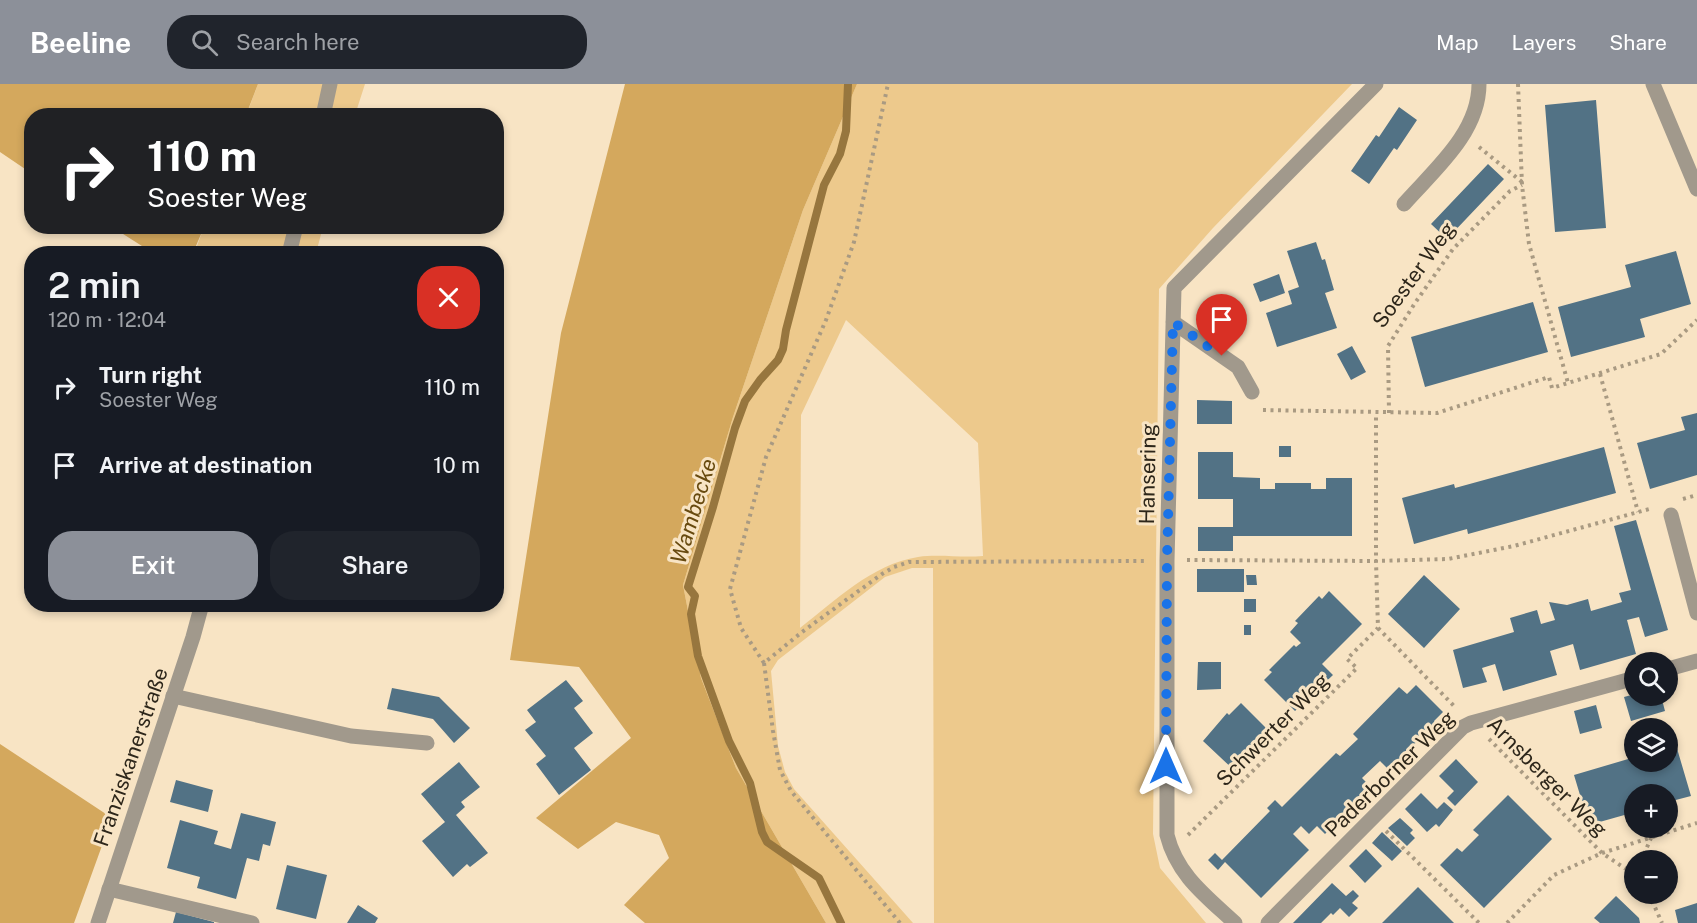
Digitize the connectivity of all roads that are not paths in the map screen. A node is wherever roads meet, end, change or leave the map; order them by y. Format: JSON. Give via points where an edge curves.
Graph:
{"nodes":[{"id":1,"x":330,"y":84,"type":"edge"},
{"id":2,"x":1377,"y":84,"type":"edge"},
{"id":3,"x":1479,"y":84,"type":"edge"},
{"id":4,"x":1653,"y":84,"type":"edge"},
{"id":5,"x":325,"y":108,"type":"edge"},
{"id":6,"x":1697,"y":189,"type":"edge"},
{"id":7,"x":1404,"y":204,"type":"dead end"},
{"id":8,"x":1173,"y":322,"type":"junction"},
{"id":9,"x":1252,"y":392,"type":"road end"},
{"id":10,"x":1668,"y":508,"type":"road end"},
{"id":11,"x":199,"y":612,"type":"edge"},
{"id":12,"x":1697,"y":613,"type":"edge"},
{"id":13,"x":1697,"y":661,"type":"edge"},
{"id":14,"x":1678,"y":666,"type":"edge"},
{"id":15,"x":1624,"y":681,"type":"edge"},
{"id":16,"x":173,"y":696,"type":"junction"},
{"id":17,"x":428,"y":743,"type":"dead end"},
{"id":18,"x":109,"y":889,"type":"junction"},
{"id":19,"x":98,"y":923,"type":"edge"},
{"id":20,"x":252,"y":923,"type":"edge"},
{"id":21,"x":1235,"y":923,"type":"edge"},
{"id":22,"x":1268,"y":923,"type":"edge"}],
"edges":[{"from":1,"to":5,"type":"street"},
{"from":2,"to":8,"type":"street","name":"Hansering","via":[[1174,288]]},
{"from":3,"to":7,"type":"street","via":[[1479,97],[1465,135]]},
{"from":4,"to":6,"type":"street"},
{"from":8,"to":9,"type":"street","via":[[1238,368]]},
{"from":8,"to":21,"type":"street","name":"Hansering","via":[[1167,561],[1167,835],[1183,873]]},
{"from":10,"to":12,"type":"street"},
{"from":11,"to":16,"type":"street","name":"Franziskanerstraße"},
{"from":13,"to":14,"type":"street"},
{"from":15,"to":22,"type":"street","name":"Paderborner Weg","via":[[1463,727]]},
{"from":16,"to":17,"type":"street","via":[[351,736]]},
{"from":16,"to":18,"type":"street","name":"Franziskanerstraße"},
{"from":18,"to":19,"type":"street","name":"Franziskanerstraße"},
{"from":18,"to":20,"type":"street"}]}
